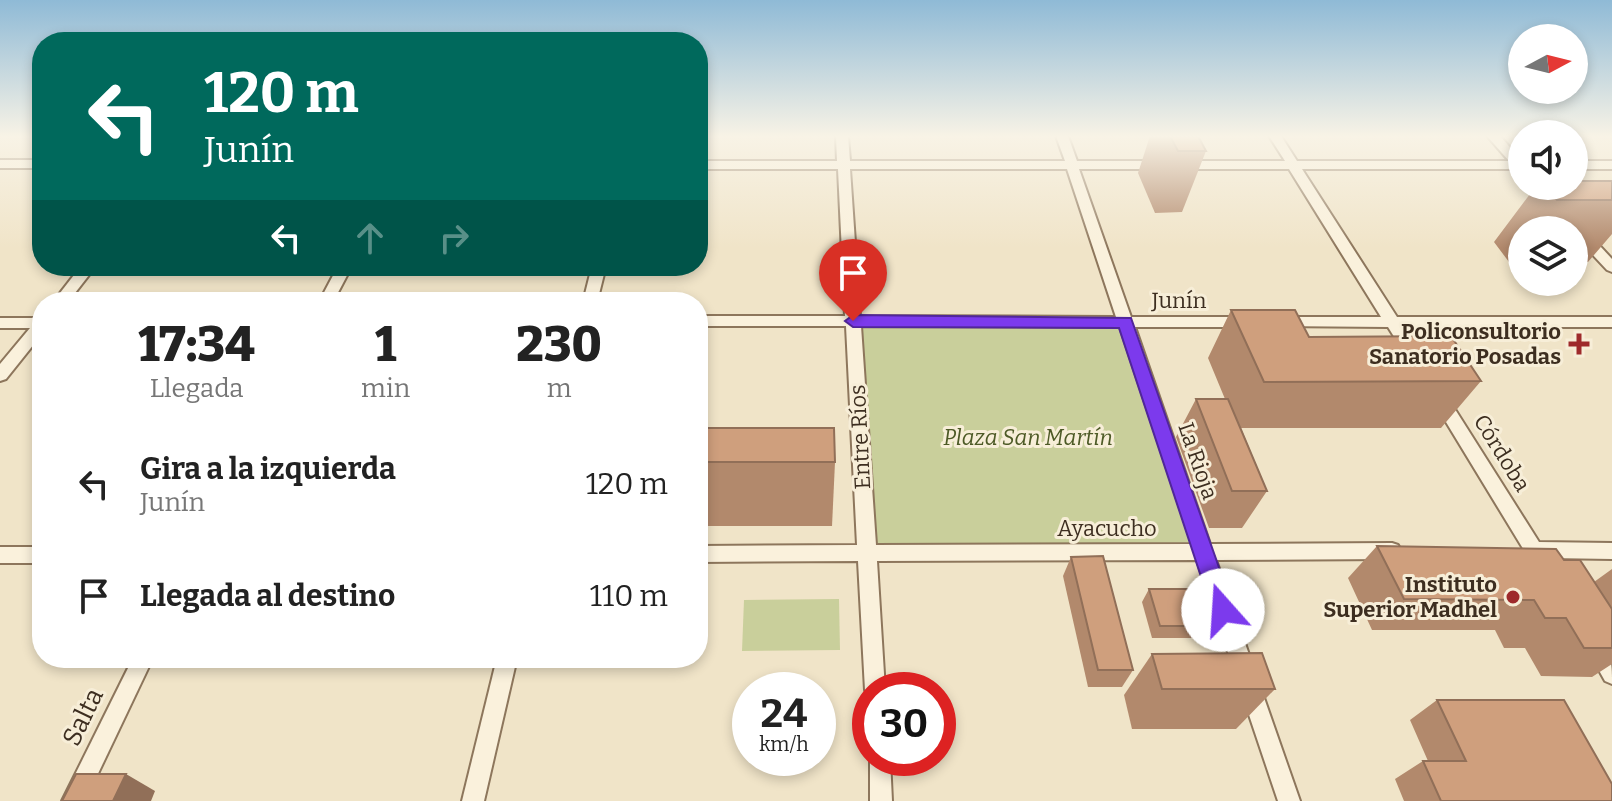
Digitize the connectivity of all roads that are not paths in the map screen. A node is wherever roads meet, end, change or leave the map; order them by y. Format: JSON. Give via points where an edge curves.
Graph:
{"nodes":[{"id":1,"x":844,"y":173,"type":"edge"},
{"id":2,"x":1074,"y":173,"type":"edge"},
{"id":3,"x":1298,"y":173,"type":"edge"},
{"id":4,"x":1588,"y":241,"type":"edge"},
{"id":5,"x":1612,"y":267,"type":"edge"},
{"id":6,"x":81,"y":276,"type":"edge"},
{"id":7,"x":68,"y":292,"type":"edge"},
{"id":8,"x":708,"y":321,"type":"edge"},
{"id":9,"x":853,"y":321,"type":"junction"},
{"id":10,"x":1125,"y":322,"type":"junction"},
{"id":11,"x":1392,"y":322,"type":"junction"},
{"id":12,"x":1612,"y":322,"type":"edge"},
{"id":13,"x":0,"y":323,"type":"edge"},
{"id":14,"x":32,"y":324,"type":"edge"},
{"id":15,"x":32,"y":336,"type":"edge"},
{"id":16,"x":1418,"y":364,"type":"edge"},
{"id":17,"x":0,"y":375,"type":"edge"},
{"id":18,"x":1431,"y":385,"type":"edge"},
{"id":19,"x":1527,"y":550,"type":"junction"},
{"id":20,"x":1412,"y":551,"type":"edge"},
{"id":21,"x":1612,"y":551,"type":"edge"},
{"id":22,"x":1203,"y":552,"type":"junction"},
{"id":23,"x":866,"y":553,"type":"junction"},
{"id":24,"x":708,"y":554,"type":"edge"},
{"id":25,"x":0,"y":555,"type":"edge"},
{"id":26,"x":32,"y":555,"type":"edge"},
{"id":27,"x":1550,"y":575,"type":"edge"},
{"id":28,"x":1589,"y":637,"type":"edge"},
{"id":29,"x":138,"y":668,"type":"edge"},
{"id":30,"x":505,"y":668,"type":"edge"},
{"id":31,"x":874,"y":672,"type":"edge"},
{"id":32,"x":1612,"y":674,"type":"edge"},
{"id":33,"x":880,"y":776,"type":"edge"},
{"id":34,"x":73,"y":801,"type":"edge"},
{"id":35,"x":473,"y":801,"type":"edge"},
{"id":36,"x":881,"y":801,"type":"edge"},
{"id":37,"x":1289,"y":801,"type":"edge"}],
"edges":[{"from":1,"to":9,"type":"street","name":"Entre Ríos"},
{"from":2,"to":10,"type":"street","name":"La Rioja"},
{"from":3,"to":11,"type":"street"},
{"from":4,"to":5,"type":"street"},
{"from":6,"to":7,"type":"street"},
{"from":8,"to":9,"type":"street","name":"Junín"},
{"from":9,"to":10,"type":"street","name":"Junín"},
{"from":9,"to":23,"type":"street","name":"Entre Ríos"},
{"from":10,"to":11,"type":"street","name":"Junín"},
{"from":10,"to":22,"type":"street","name":"La Rioja"},
{"from":11,"to":12,"type":"street","name":"Junín"},
{"from":11,"to":16,"type":"street"},
{"from":13,"to":14,"type":"street"},
{"from":15,"to":17,"type":"street"},
{"from":18,"to":19,"type":"street","name":"Córdoba"},
{"from":19,"to":21,"type":"street"},
{"from":19,"to":27,"type":"street","name":"Córdoba"},
{"from":20,"to":22,"type":"street","name":"Ayacucho"},
{"from":22,"to":23,"type":"street","name":"Ayacucho"},
{"from":22,"to":37,"type":"street","name":"La Rioja"},
{"from":23,"to":24,"type":"street","name":"Ayacucho"},
{"from":23,"to":31,"type":"street","name":"Entre Ríos"},
{"from":25,"to":26,"type":"street"},
{"from":28,"to":32,"type":"street"},
{"from":29,"to":34,"type":"street","name":"Salta"},
{"from":30,"to":35,"type":"street"},
{"from":33,"to":36,"type":"street"}]}
